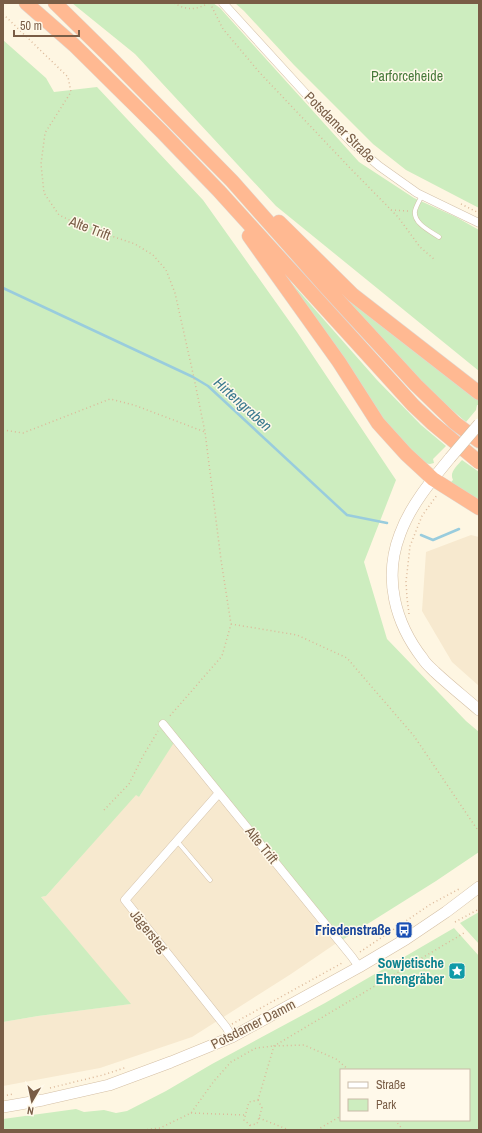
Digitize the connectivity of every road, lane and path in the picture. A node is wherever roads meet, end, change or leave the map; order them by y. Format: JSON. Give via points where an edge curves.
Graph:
{"nodes":[{"id":1,"x":26,"y":3,"type":"edge"},
{"id":2,"x":55,"y":3,"type":"edge"},
{"id":3,"x":174,"y":3,"type":"edge"},
{"id":4,"x":209,"y":3,"type":"edge"},
{"id":5,"x":223,"y":3,"type":"edge"},
{"id":6,"x":3,"y":14,"type":"edge"},
{"id":7,"x":232,"y":181,"type":"junction"},
{"id":8,"x":219,"y":191,"type":"junction"},
{"id":9,"x":422,"y":195,"type":"junction"},
{"id":10,"x":457,"y":202,"type":"dead end"},
{"id":11,"x":391,"y":210,"type":"junction"},
{"id":12,"x":415,"y":212,"type":"junction"},
{"id":13,"x":479,"y":213,"type":"edge"},
{"id":14,"x":479,"y":224,"type":"edge"},
{"id":15,"x":439,"y":237,"type":"dead end"},
{"id":16,"x":435,"y":260,"type":"dead end"},
{"id":17,"x":479,"y":393,"type":"edge"},
{"id":18,"x":479,"y":424,"type":"edge"},
{"id":19,"x":3,"y":430,"type":"edge"},
{"id":20,"x":205,"y":432,"type":"junction"},
{"id":21,"x":479,"y":441,"type":"edge"},
{"id":22,"x":479,"y":462,"type":"edge"},
{"id":23,"x":438,"y":482,"type":"junction"},
{"id":24,"x":479,"y":508,"type":"edge"},
{"id":25,"x":410,"y":618,"type":"dead end"},
{"id":26,"x":231,"y":624,"type":"junction"},
{"id":27,"x":479,"y":710,"type":"edge"},
{"id":28,"x":163,"y":724,"type":"junction"},
{"id":29,"x":219,"y":793,"type":"junction"},
{"id":30,"x":104,"y":810,"type":"dead end"},
{"id":31,"x":479,"y":832,"type":"edge"},
{"id":32,"x":177,"y":841,"type":"junction"},
{"id":33,"x":210,"y":880,"type":"dead end"},
{"id":34,"x":463,"y":886,"type":"dead end"},
{"id":35,"x":479,"y":887,"type":"edge"},
{"id":36,"x":479,"y":909,"type":"edge"},
{"id":37,"x":455,"y":922,"type":"dead end"},
{"id":38,"x":464,"y":933,"type":"dead end"},
{"id":39,"x":352,"y":957,"type":"junction"},
{"id":40,"x":359,"y":967,"type":"junction"},
{"id":41,"x":226,"y":1027,"type":"junction"},
{"id":42,"x":232,"y":1037,"type":"junction"},
{"id":43,"x":274,"y":1046,"type":"junction"},
{"id":44,"x":131,"y":1066,"type":"dead end"},
{"id":45,"x":347,"y":1069,"type":"edge"},
{"id":46,"x":50,"y":1088,"type":"dead end"},
{"id":47,"x":16,"y":1094,"type":"dead end"},
{"id":48,"x":3,"y":1096,"type":"edge"},
{"id":49,"x":258,"y":1100,"type":"junction"},
{"id":50,"x":3,"y":1107,"type":"edge"},
{"id":51,"x":191,"y":1113,"type":"junction"},
{"id":52,"x":245,"y":1115,"type":"junction"},
{"id":53,"x":340,"y":1117,"type":"edge"},
{"id":54,"x":259,"y":1118,"type":"junction"},
{"id":55,"x":397,"y":1121,"type":"edge"},
{"id":56,"x":250,"y":1125,"type":"junction"},
{"id":57,"x":142,"y":1130,"type":"edge"},
{"id":58,"x":249,"y":1130,"type":"edge"},
{"id":59,"x":290,"y":1130,"type":"edge"},
{"id":60,"x":317,"y":1130,"type":"edge"},
{"id":61,"x":403,"y":1130,"type":"edge"}],
"edges":[{"from":1,"to":8,"type":"highway","via":[[74,45]]},
{"from":2,"to":7,"type":"highway"},
{"from":3,"to":4,"type":"path","via":[[192,10]]},
{"from":4,"to":11,"type":"path","via":[[223,29],[260,73]]},
{"from":5,"to":9,"type":"street","name":"Potsdamer Straße","via":[[351,142],[378,166]]},
{"from":6,"to":20,"type":"path","name":"Alte Trift","via":[[68,77],[71,92],[45,133],[41,164],[44,193],[59,215],[82,226],[135,244],[153,255],[166,270],[175,293]]},
{"from":7,"to":17,"type":"highway","via":[[252,194],[353,295]]},
{"from":7,"to":21,"type":"highway","via":[[416,385],[455,423]]},
{"from":8,"to":22,"type":"highway","via":[[413,404]]},
{"from":8,"to":23,"type":"highway","via":[[339,362],[378,423],[406,454]]},
{"from":9,"to":12,"type":"lane"},
{"from":9,"to":14,"type":"street","name":"Potsdamer Straße"},
{"from":10,"to":13,"type":"path"},
{"from":11,"to":12,"type":"path"},
{"from":11,"to":16,"type":"path","via":[[420,247]]},
{"from":12,"to":15,"type":"lane","via":[[425,228]]},
{"from":18,"to":23,"type":"street","bridge":true,"via":[[450,458]]},
{"from":19,"to":20,"type":"path","via":[[23,433],[110,399],[134,405]]},
{"from":20,"to":26,"type":"path","name":"Alte Trift"},
{"from":23,"to":24,"type":"highway"},
{"from":23,"to":25,"type":"path","via":[[410,546],[406,582]]},
{"from":23,"to":27,"type":"street","via":[[413,508],[400,534],[394,554],[393,595],[402,627],[423,660]]},
{"from":26,"to":28,"type":"path","via":[[222,656]]},
{"from":26,"to":31,"type":"path","via":[[297,635],[347,658],[414,736]]},
{"from":28,"to":29,"type":"street","name":"Alte Trift"},
{"from":28,"to":30,"type":"path","via":[[143,756],[130,784]]},
{"from":29,"to":32,"type":"street","name":"Jägersteg"},
{"from":29,"to":39,"type":"street","name":"Alte Trift"},
{"from":32,"to":33,"type":"lane"},
{"from":32,"to":41,"type":"street","name":"Jägersteg","via":[[125,900]]},
{"from":34,"to":39,"type":"path"},
{"from":35,"to":40,"type":"street","name":"Potsdamer Damm","via":[[417,933]]},
{"from":36,"to":37,"type":"path"},
{"from":38,"to":43,"type":"path"},
{"from":39,"to":40,"type":"street","name":"Alte Trift"},
{"from":39,"to":41,"type":"path"},
{"from":40,"to":42,"type":"street","name":"Potsdamer Damm"},
{"from":41,"to":42,"type":"street","name":"Jägersteg"},
{"from":42,"to":50,"type":"street","name":"Potsdamer Damm","via":[[109,1085]]},
{"from":43,"to":45,"type":"path","via":[[304,1045],[336,1059]]},
{"from":43,"to":49,"type":"path"},
{"from":43,"to":51,"type":"path","via":[[256,1048],[231,1062]]},
{"from":44,"to":46,"type":"path"},
{"from":47,"to":48,"type":"path"},
{"from":49,"to":52,"type":"path","via":[[249,1102]]},
{"from":49,"to":54,"type":"path","via":[[262,1108]]},
{"from":51,"to":52,"type":"path"},
{"from":51,"to":57,"type":"path","via":[[160,1128]]},
{"from":52,"to":56,"type":"path","via":[[244,1120]]},
{"from":53,"to":60,"type":"path"},
{"from":54,"to":56,"type":"path","via":[[257,1124]]},
{"from":54,"to":59,"type":"path"},
{"from":55,"to":61,"type":"path"},
{"from":56,"to":58,"type":"path"}]}
